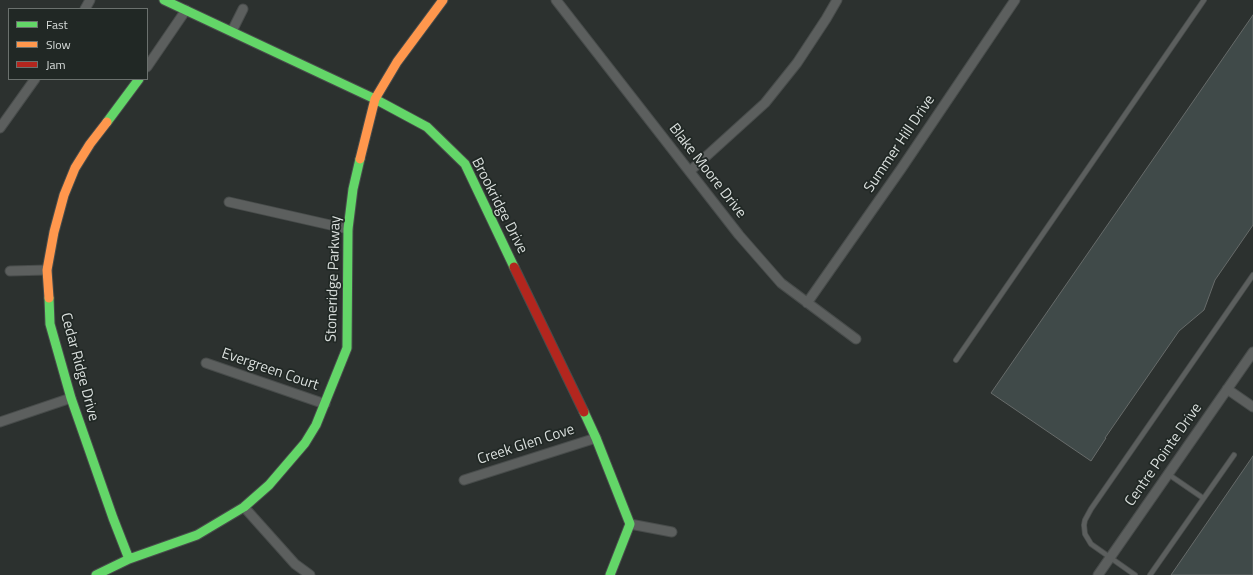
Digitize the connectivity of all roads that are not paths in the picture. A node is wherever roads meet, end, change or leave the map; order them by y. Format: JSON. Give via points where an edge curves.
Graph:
{"nodes":[{"id":1,"x":164,"y":0,"type":"edge"},
{"id":2,"x":443,"y":0,"type":"edge"},
{"id":3,"x":556,"y":0,"type":"edge"},
{"id":4,"x":838,"y":0,"type":"edge"},
{"id":5,"x":1014,"y":0,"type":"edge"},
{"id":6,"x":1204,"y":0,"type":"edge"},
{"id":7,"x":243,"y":9,"type":"dead end"},
{"id":8,"x":186,"y":10,"type":"junction"},
{"id":9,"x":232,"y":31,"type":"junction"},
{"id":10,"x":148,"y":67,"type":"edge"},
{"id":11,"x":34,"y":80,"type":"edge"},
{"id":12,"x":138,"y":80,"type":"edge"},
{"id":13,"x":375,"y":99,"type":"junction"},
{"id":14,"x":0,"y":128,"type":"edge"},
{"id":15,"x":690,"y":171,"type":"junction"},
{"id":16,"x":229,"y":202,"type":"dead end"},
{"id":17,"x":348,"y":229,"type":"junction"},
{"id":18,"x":47,"y":270,"type":"junction"},
{"id":19,"x":10,"y":271,"type":"dead end"},
{"id":20,"x":1253,"y":275,"type":"edge"},
{"id":21,"x":807,"y":303,"type":"junction"},
{"id":22,"x":856,"y":339,"type":"dead end"},
{"id":23,"x":1253,"y":352,"type":"edge"},
{"id":24,"x":956,"y":360,"type":"dead end"},
{"id":25,"x":206,"y":363,"type":"dead end"},
{"id":26,"x":1227,"y":389,"type":"junction"},
{"id":27,"x":71,"y":398,"type":"junction"},
{"id":28,"x":325,"y":404,"type":"junction"},
{"id":29,"x":1253,"y":407,"type":"edge"},
{"id":30,"x":0,"y":422,"type":"edge"},
{"id":31,"x":596,"y":438,"type":"junction"},
{"id":32,"x":1234,"y":454,"type":"dead end"},
{"id":33,"x":1168,"y":474,"type":"junction"},
{"id":34,"x":464,"y":480,"type":"dead end"},
{"id":35,"x":1204,"y":498,"type":"junction"},
{"id":36,"x":244,"y":506,"type":"junction"},
{"id":37,"x":630,"y":524,"type":"junction"},
{"id":38,"x":672,"y":532,"type":"dead end"},
{"id":39,"x":1110,"y":558,"type":"junction"},
{"id":40,"x":129,"y":559,"type":"junction"},
{"id":41,"x":96,"y":575,"type":"edge"},
{"id":42,"x":310,"y":575,"type":"edge"},
{"id":43,"x":610,"y":575,"type":"edge"},
{"id":44,"x":1098,"y":575,"type":"edge"},
{"id":45,"x":1135,"y":575,"type":"edge"},
{"id":46,"x":1150,"y":575,"type":"edge"}],
"edges":[{"from":1,"to":8,"type":"street","name":"Brookridge Drive"},
{"from":2,"to":13,"type":"street","name":"Stoneridge Parkway"},
{"from":3,"to":15,"type":"street","name":"Blake Moore Drive"},
{"from":4,"to":15,"type":"street","via":[[797,63],[765,103]]},
{"from":5,"to":21,"type":"street","name":"Summer Hill Drive"},
{"from":6,"to":24,"type":"lane"},
{"from":7,"to":9,"type":"street"},
{"from":8,"to":9,"type":"street","name":"Brookridge Drive"},
{"from":8,"to":10,"type":"street"},
{"from":9,"to":13,"type":"street","name":"Brookridge Drive"},
{"from":11,"to":14,"type":"street"},
{"from":12,"to":18,"type":"street","name":"Cedar Ridge Drive","via":[[75,168],[64,195]]},
{"from":13,"to":17,"type":"street","name":"Stoneridge Parkway","via":[[353,189]]},
{"from":13,"to":31,"type":"street","name":"Brookridge Drive","via":[[426,127],[464,164]]},
{"from":15,"to":21,"type":"street","name":"Blake Moore Drive","via":[[739,235],[781,283]]},
{"from":16,"to":17,"type":"street"},
{"from":17,"to":28,"type":"street","name":"Stoneridge Parkway","via":[[347,348]]},
{"from":18,"to":19,"type":"street"},
{"from":18,"to":27,"type":"street","name":"Cedar Ridge Drive","via":[[50,324]]},
{"from":20,"to":39,"type":"lane","via":[[1088,514],[1084,525],[1087,538],[1094,547]]},
{"from":21,"to":22,"type":"street","name":"Blake Moore Drive"},
{"from":23,"to":26,"type":"street","name":"Centre Pointe Drive"},
{"from":25,"to":28,"type":"street","name":"Evergreen Court"},
{"from":26,"to":29,"type":"street"},
{"from":26,"to":33,"type":"street","name":"Centre Pointe Drive"},
{"from":27,"to":30,"type":"street"},
{"from":27,"to":40,"type":"street","name":"Cedar Ridge Drive"},
{"from":28,"to":36,"type":"street","name":"Stoneridge Parkway","via":[[305,443],[269,485]]},
{"from":31,"to":34,"type":"street","name":"Creek Glen Cove"},
{"from":31,"to":37,"type":"street","name":"Brookridge Drive"},
{"from":32,"to":35,"type":"lane"},
{"from":33,"to":35,"type":"lane"},
{"from":33,"to":39,"type":"street","name":"Centre Pointe Drive"},
{"from":35,"to":46,"type":"lane"},
{"from":36,"to":40,"type":"street","name":"Stoneridge Parkway","via":[[197,535]]},
{"from":36,"to":42,"type":"street","via":[[295,564]]},
{"from":37,"to":38,"type":"street"},
{"from":37,"to":43,"type":"street"},
{"from":39,"to":44,"type":"street","name":"Centre Pointe Drive"},
{"from":39,"to":45,"type":"lane"},
{"from":40,"to":41,"type":"street","name":"Stoneridge Parkway"}]}
